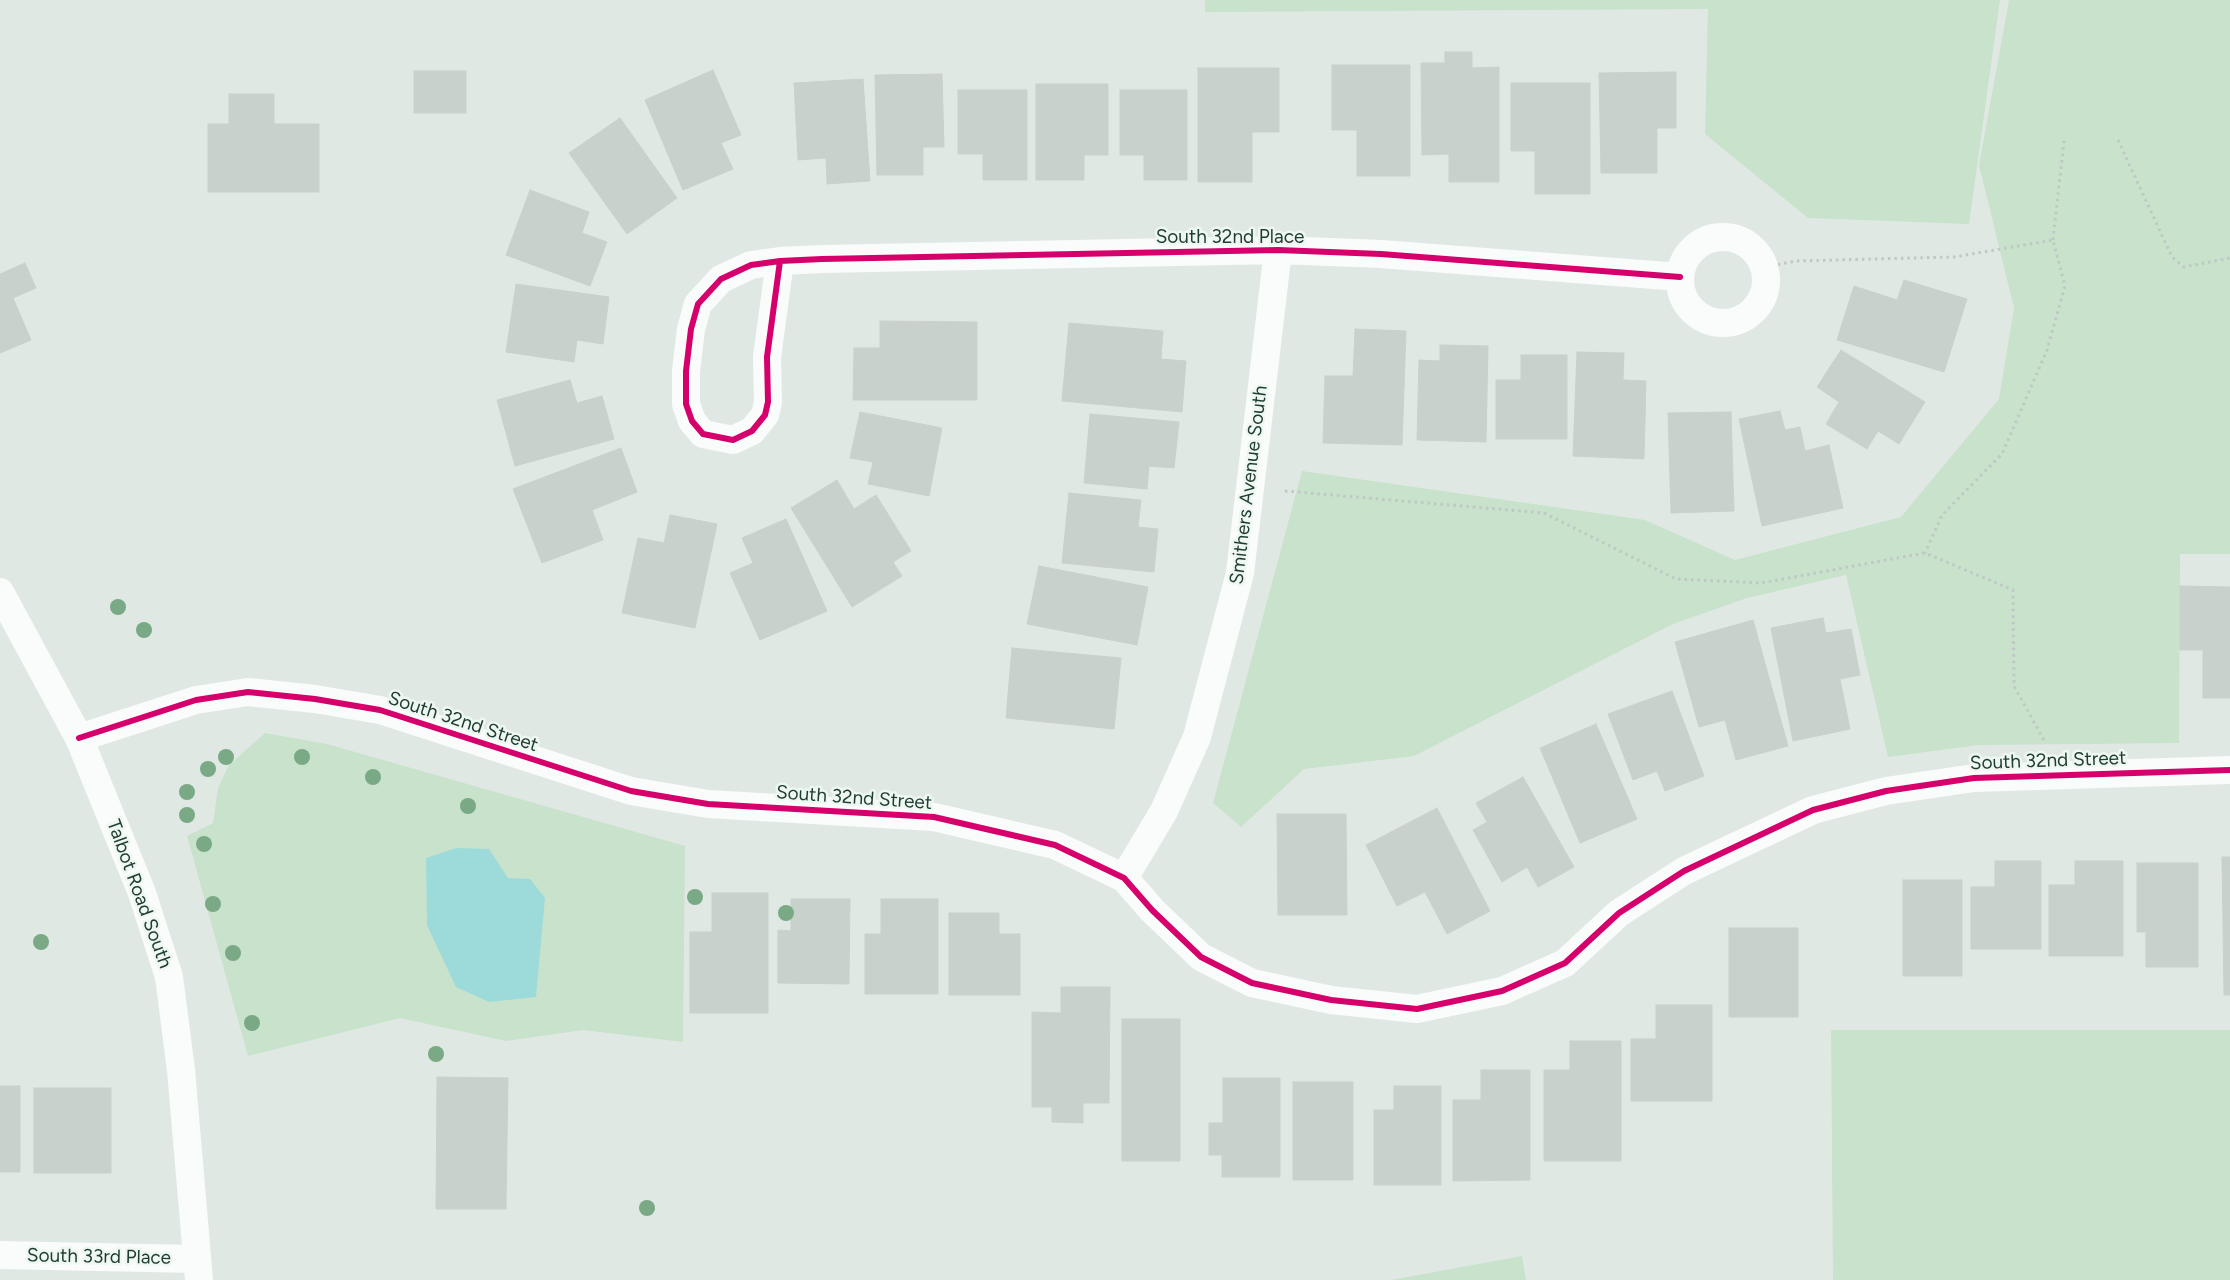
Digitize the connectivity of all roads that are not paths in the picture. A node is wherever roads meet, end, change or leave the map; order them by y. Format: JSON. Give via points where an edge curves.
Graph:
{"nodes":[{"id":1,"x":1278,"y":250,"type":"junction"},
{"id":2,"x":780,"y":261,"type":"junction"},
{"id":3,"x":1680,"y":277,"type":"junction"},
{"id":4,"x":0,"y":592,"type":"edge"},
{"id":5,"x":79,"y":738,"type":"junction"},
{"id":6,"x":2230,"y":770,"type":"edge"},
{"id":7,"x":1124,"y":878,"type":"junction"},
{"id":8,"x":0,"y":1256,"type":"edge"},
{"id":9,"x":198,"y":1269,"type":"edge"}],
"edges":[{"from":1,"to":2,"type":"street","name":"South 32nd Place"},
{"from":1,"to":3,"type":"street","name":"South 32nd Place","via":[[1381,254]]},
{"from":1,"to":7,"type":"street","name":"Smithers Avenue South","via":[[1240,573],[1198,737],[1164,811]]},
{"from":2,"to":2,"type":"street","name":"South 32nd Place","via":[[751,265],[721,279],[698,304],[691,329],[686,404],[692,421],[703,434],[734,440],[752,431],[765,415],[768,402],[767,357]]},
{"from":3,"to":3,"type":"street","via":[[1683,263],[1692,250],[1704,241],[1718,237],[1733,238],[1758,254],[1767,280],[1758,306],[1748,316],[1735,322],[1721,323],[1708,321],[1686,303]]},
{"from":4,"to":5,"type":"street","name":"Talbot Road South"},
{"from":5,"to":7,"type":"street","name":"South 32nd Street","via":[[196,700],[248,692],[315,699],[380,710],[631,791],[708,804],[934,817],[1055,845]]},
{"from":5,"to":9,"type":"street","name":"Talbot Road South","via":[[142,893],[169,978],[181,1070]]},
{"from":6,"to":7,"type":"street","name":"South 32nd Street","via":[[1974,778],[1886,791],[1813,810],[1684,871],[1618,913],[1564,963],[1502,991],[1417,1009],[1331,1000],[1252,983],[1200,957]]},
{"from":8,"to":9,"type":"street","name":"South 33rd Place"}]}
